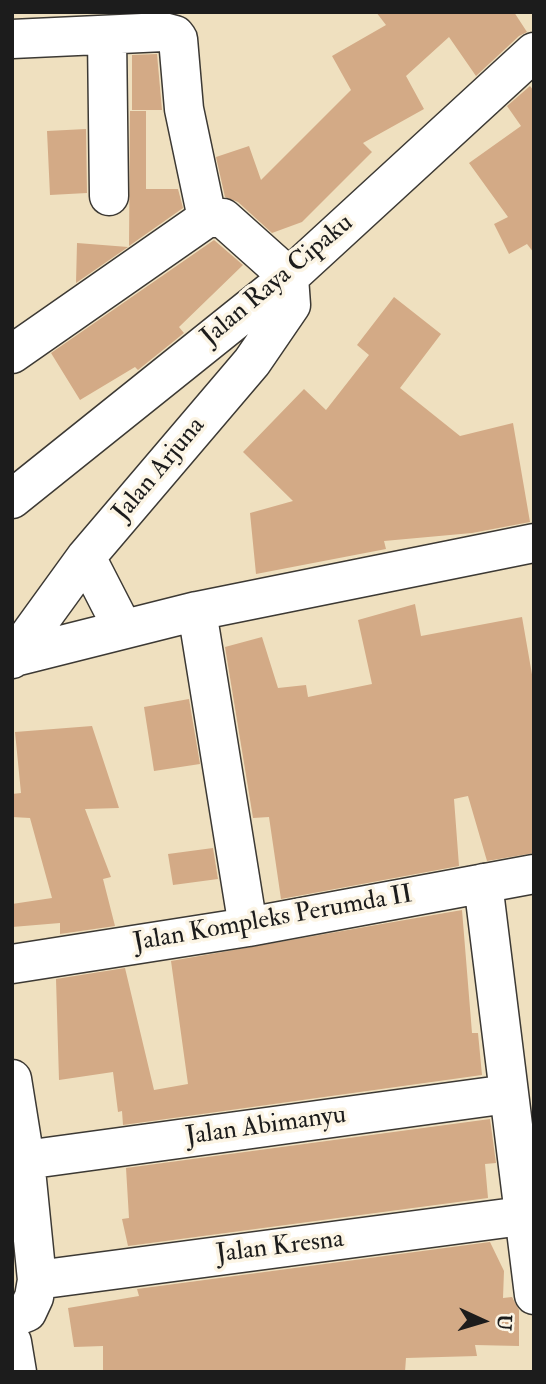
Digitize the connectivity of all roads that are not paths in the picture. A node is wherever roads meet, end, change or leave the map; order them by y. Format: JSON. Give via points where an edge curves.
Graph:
{"nodes":[{"id":1,"x":107,"y":36,"type":"junction"},
{"id":2,"x":12,"y":39,"type":"edge"},
{"id":3,"x":534,"y":52,"type":"edge"},
{"id":4,"x":109,"y":196,"type":"dead end"},
{"id":5,"x":207,"y":218,"type":"junction"},
{"id":6,"x":289,"y":277,"type":"junction"},
{"id":7,"x":12,"y":354,"type":"edge"},
{"id":8,"x":12,"y":499,"type":"edge"},
{"id":9,"x":534,"y":543,"type":"edge"},
{"id":10,"x":86,"y":557,"type":"junction"},
{"id":11,"x":197,"y":611,"type":"junction"},
{"id":12,"x":123,"y":629,"type":"junction"},
{"id":13,"x":13,"y":658,"type":"edge"},
{"id":14,"x":534,"y":874,"type":"edge"},
{"id":15,"x":483,"y":883,"type":"junction"},
{"id":16,"x":248,"y":927,"type":"junction"},
{"id":17,"x":12,"y":964,"type":"edge"},
{"id":18,"x":12,"y":1079,"type":"edge"},
{"id":19,"x":508,"y":1094,"type":"junction"},
{"id":20,"x":25,"y":1160,"type":"junction"},
{"id":21,"x":523,"y":1216,"type":"junction"},
{"id":22,"x":37,"y":1280,"type":"junction"},
{"id":23,"x":534,"y":1295,"type":"edge"},
{"id":24,"x":12,"y":1318,"type":"edge"},
{"id":25,"x":12,"y":1342,"type":"edge"},
{"id":26,"x":17,"y":1372,"type":"edge"}],
"edges":[{"from":1,"to":2,"type":"street"},
{"from":1,"to":4,"type":"street"},
{"from":1,"to":5,"type":"street","via":[[175,35],[184,109]]},
{"from":3,"to":6,"type":"street","name":"Jalan Raya Cipaku"},
{"from":5,"to":6,"type":"street","via":[[223,218]]},
{"from":5,"to":7,"type":"street"},
{"from":6,"to":8,"type":"street","name":"Jalan Raya Cipaku"},
{"from":6,"to":10,"type":"street","name":"Jalan Arjuna","via":[[291,305],[252,362]]},
{"from":9,"to":11,"type":"street"},
{"from":10,"to":12,"type":"street"},
{"from":10,"to":13,"type":"street","name":"Jalan Arjuna"},
{"from":11,"to":12,"type":"street"},
{"from":11,"to":16,"type":"street"},
{"from":12,"to":13,"type":"street"},
{"from":14,"to":15,"type":"street","name":"Jalan Kompleks Perumda II"},
{"from":15,"to":16,"type":"street","name":"Jalan Kompleks Perumda II"},
{"from":15,"to":19,"type":"street"},
{"from":16,"to":17,"type":"street","name":"Jalan Kompleks Perumda II"},
{"from":18,"to":20,"type":"street"},
{"from":19,"to":20,"type":"street","name":"Jalan Abimanyu"},
{"from":19,"to":21,"type":"street"},
{"from":20,"to":22,"type":"street"},
{"from":21,"to":22,"type":"street","name":"Jalan Kresna"},
{"from":21,"to":23,"type":"street"},
{"from":22,"to":24,"type":"street","via":[[27,1312]]},
{"from":25,"to":26,"type":"street"}]}
